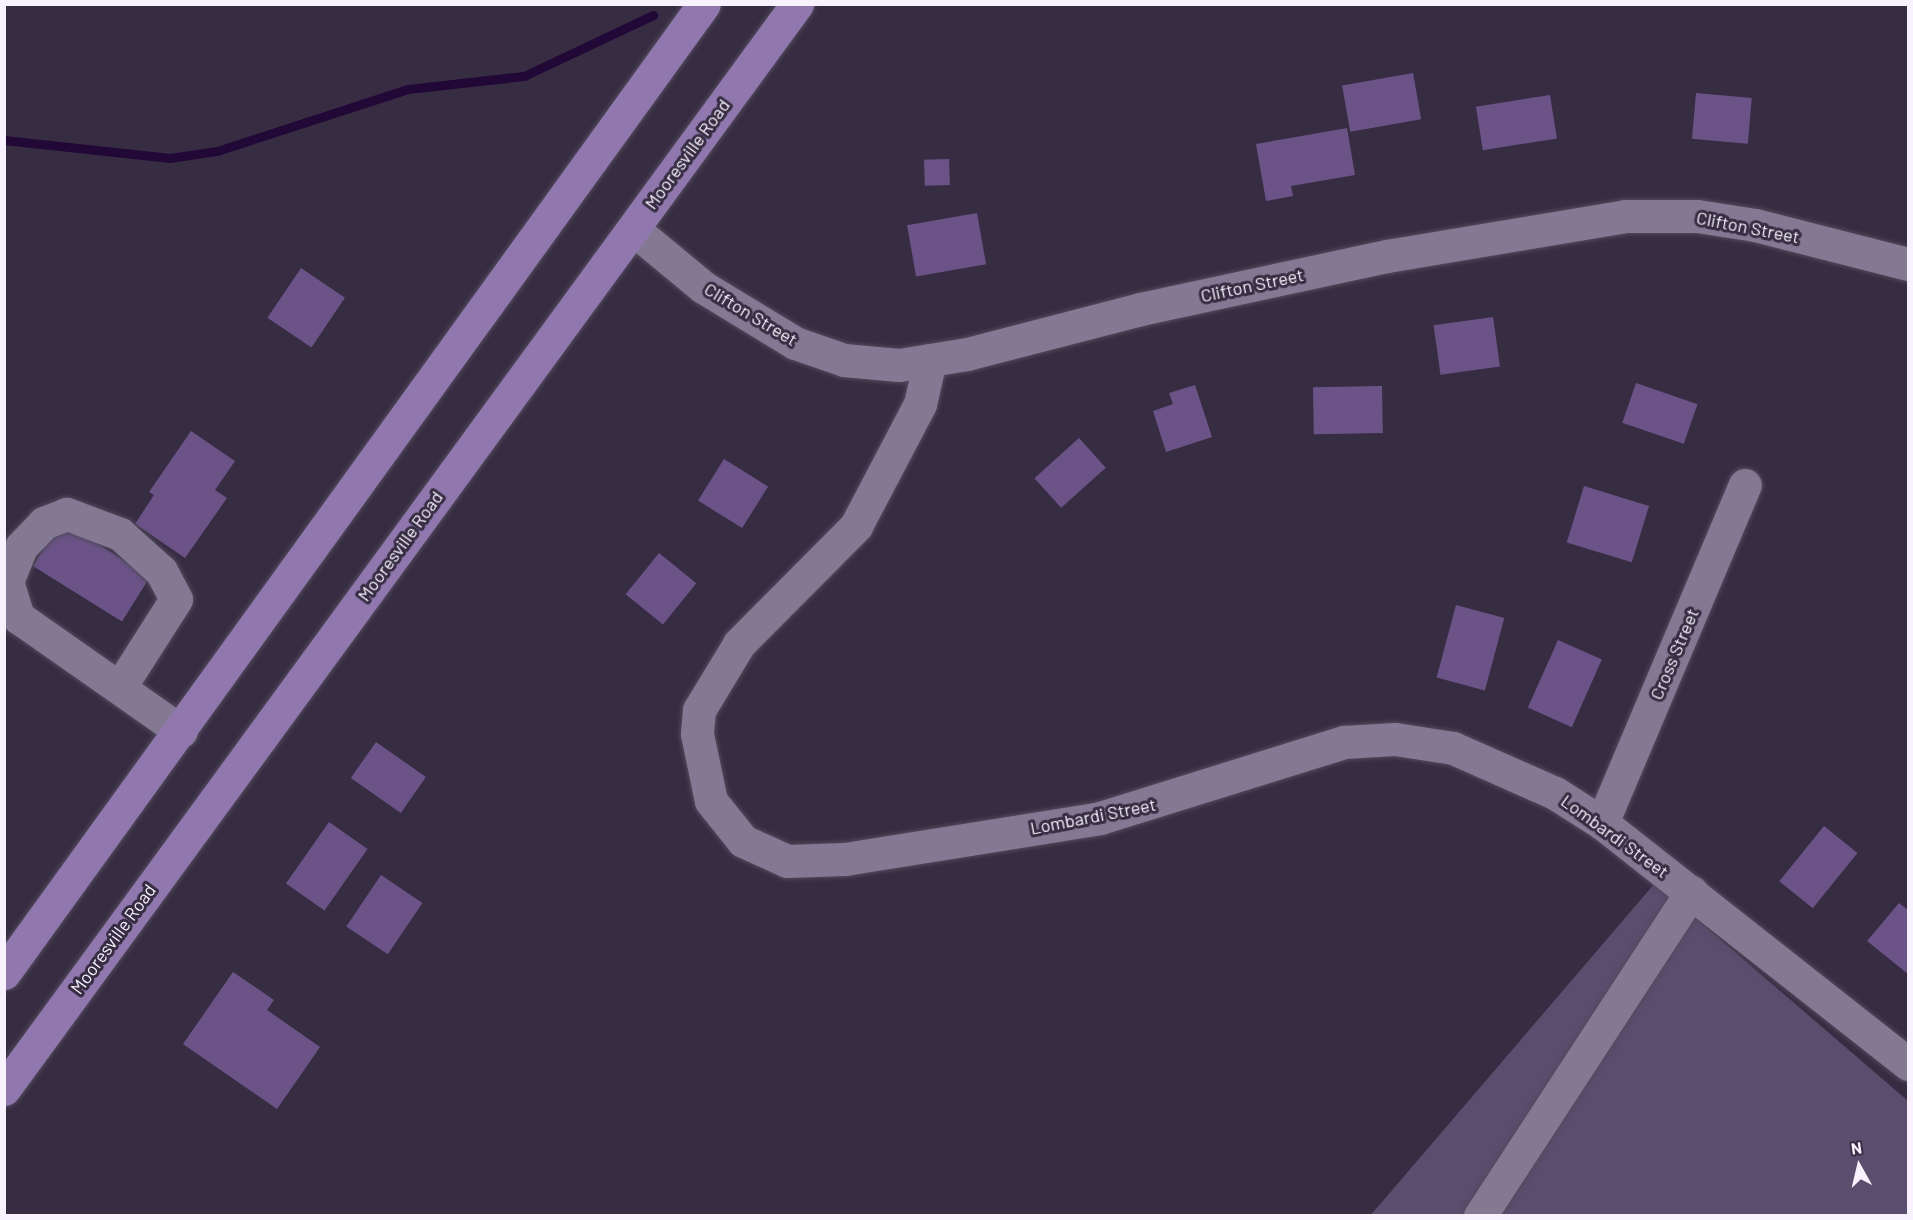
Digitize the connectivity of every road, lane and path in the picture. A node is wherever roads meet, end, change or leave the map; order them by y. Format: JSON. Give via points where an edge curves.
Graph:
{"nodes":[{"id":1,"x":704,"y":4,"type":"edge"},
{"id":2,"x":796,"y":4,"type":"edge"},
{"id":3,"x":633,"y":229,"type":"junction"},
{"id":4,"x":1908,"y":264,"type":"edge"},
{"id":5,"x":930,"y":360,"type":"junction"},
{"id":6,"x":1745,"y":485,"type":"dead end"},
{"id":7,"x":120,"y":687,"type":"junction"},
{"id":8,"x":182,"y":731,"type":"junction"},
{"id":9,"x":1602,"y":823,"type":"junction"},
{"id":10,"x":1691,"y":892,"type":"junction"},
{"id":11,"x":4,"y":973,"type":"edge"},
{"id":12,"x":1908,"y":1064,"type":"edge"},
{"id":13,"x":4,"y":1089,"type":"edge"},
{"id":14,"x":1480,"y":1215,"type":"edge"}],
"edges":[{"from":1,"to":8,"type":"main road"},
{"from":2,"to":3,"type":"main road","name":"Mooresville Road"},
{"from":3,"to":5,"type":"street","name":"Clifton Street","via":[[703,287],[795,343],[844,360],[899,365]]},
{"from":3,"to":13,"type":"main road","name":"Mooresville Road"},
{"from":4,"to":5,"type":"street","name":"Clifton Street","via":[[1755,225],[1697,216],[1625,216],[1387,256]]},
{"from":5,"to":9,"type":"street","name":"Lombardi Street","via":[[920,404],[856,526],[739,644],[699,710],[697,734],[711,801],[743,841],[787,861],[845,859],[1100,818],[1171,800],[1315,748],[1395,739],[1484,758]]},
{"from":6,"to":9,"type":"street","name":"Cross Street"},
{"from":7,"to":7,"type":"street","via":[[18,617],[7,581],[21,547],[44,523],[67,514],[120,534],[161,571],[176,599]]},
{"from":7,"to":8,"type":"street"},
{"from":8,"to":11,"type":"main road"},
{"from":9,"to":10,"type":"street","name":"Lombardi Street"},
{"from":10,"to":12,"type":"street","name":"Lombardi Street"},
{"from":10,"to":14,"type":"street"}]}
